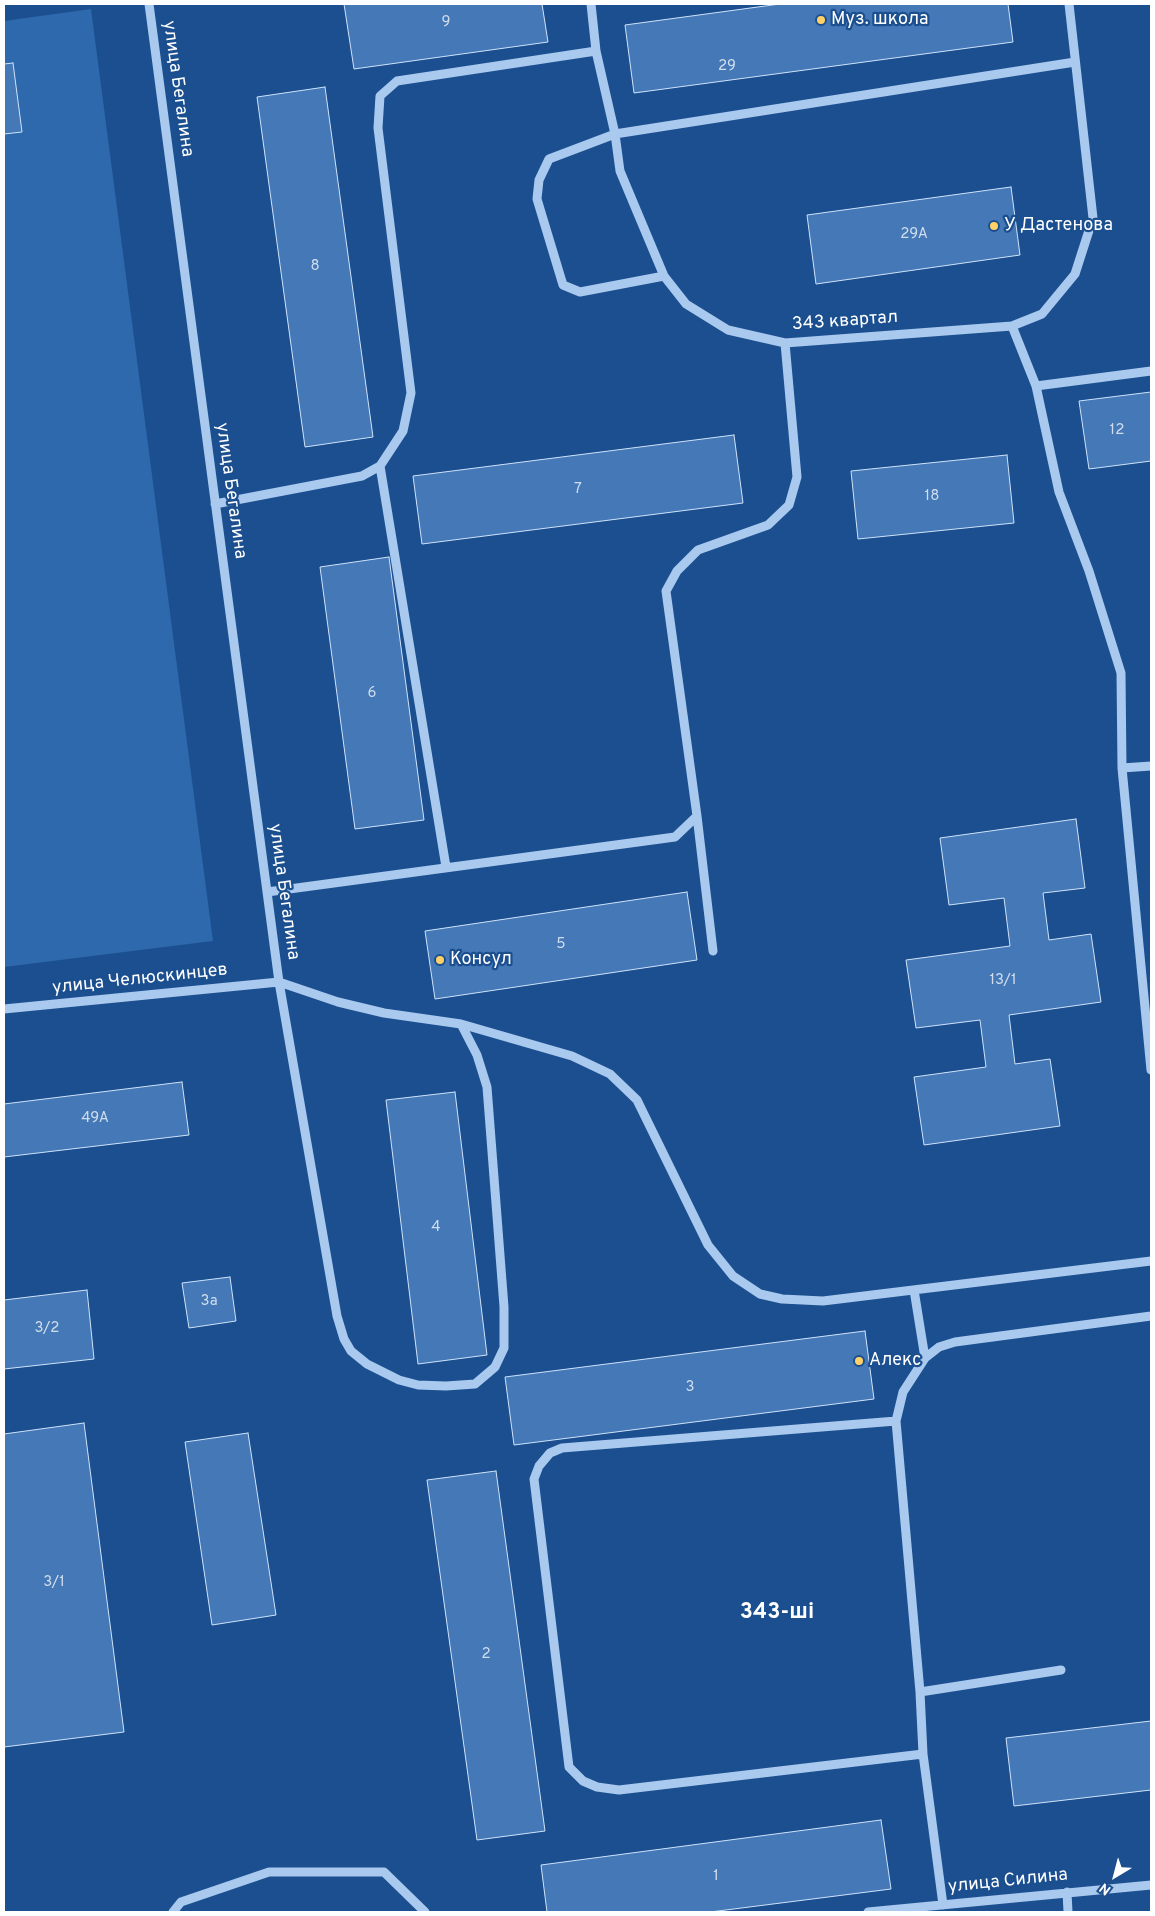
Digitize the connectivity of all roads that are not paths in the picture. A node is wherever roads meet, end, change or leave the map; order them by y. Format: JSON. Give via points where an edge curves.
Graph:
{"nodes":[{"id":1,"x":149,"y":4,"type":"edge"},
{"id":2,"x":591,"y":4,"type":"edge"},
{"id":3,"x":1069,"y":4,"type":"edge"},
{"id":4,"x":596,"y":52,"type":"junction"},
{"id":5,"x":1075,"y":62,"type":"junction"},
{"id":6,"x":614,"y":134,"type":"junction"},
{"id":7,"x":664,"y":276,"type":"junction"},
{"id":8,"x":1012,"y":326,"type":"junction"},
{"id":9,"x":785,"y":343,"type":"junction"},
{"id":10,"x":1151,"y":371,"type":"edge"},
{"id":11,"x":1036,"y":386,"type":"junction"},
{"id":12,"x":380,"y":466,"type":"junction"},
{"id":13,"x":215,"y":504,"type":"junction"},
{"id":14,"x":1151,"y":766,"type":"edge"},
{"id":15,"x":1122,"y":768,"type":"junction"},
{"id":16,"x":697,"y":816,"type":"junction"},
{"id":17,"x":446,"y":867,"type":"junction"},
{"id":18,"x":267,"y":892,"type":"junction"},
{"id":19,"x":713,"y":951,"type":"dead end"},
{"id":20,"x":279,"y":982,"type":"junction"},
{"id":21,"x":4,"y":1010,"type":"edge"},
{"id":22,"x":461,"y":1024,"type":"junction"},
{"id":23,"x":1151,"y":1070,"type":"edge"},
{"id":24,"x":1151,"y":1261,"type":"edge"},
{"id":25,"x":914,"y":1290,"type":"junction"},
{"id":26,"x":1151,"y":1316,"type":"edge"},
{"id":27,"x":925,"y":1358,"type":"junction"},
{"id":28,"x":896,"y":1421,"type":"junction"},
{"id":29,"x":1060,"y":1670,"type":"dead end"},
{"id":30,"x":920,"y":1692,"type":"junction"},
{"id":31,"x":923,"y":1754,"type":"junction"},
{"id":32,"x":1151,"y":1885,"type":"edge"},
{"id":33,"x":1067,"y":1892,"type":"junction"},
{"id":34,"x":943,"y":1905,"type":"junction"},
{"id":35,"x":173,"y":1912,"type":"edge"},
{"id":36,"x":425,"y":1912,"type":"edge"},
{"id":37,"x":868,"y":1912,"type":"edge"},
{"id":38,"x":1068,"y":1912,"type":"edge"}],
"edges":[{"from":1,"to":13,"type":"street","name":"улица Бегалина"},
{"from":2,"to":4,"type":"street","name":"343 квартал"},
{"from":3,"to":5,"type":"street"},
{"from":4,"to":6,"type":"street","name":"343 квартал"},
{"from":4,"to":12,"type":"street","via":[[397,81],[380,96],[378,128],[411,393],[403,431]]},
{"from":5,"to":6,"type":"street"},
{"from":5,"to":8,"type":"street","name":"343 квартал","via":[[1093,218],[1075,274],[1042,314]]},
{"from":6,"to":7,"type":"street","name":"343 квартал","via":[[620,172]]},
{"from":6,"to":7,"type":"street","via":[[549,160],[538,180],[537,199],[563,285],[580,292]]},
{"from":7,"to":9,"type":"street","name":"343 квартал","via":[[686,304],[728,330]]},
{"from":8,"to":9,"type":"street","name":"343 квартал"},
{"from":8,"to":11,"type":"street"},
{"from":9,"to":16,"type":"street","via":[[797,477],[789,505],[768,525],[698,550],[677,571],[666,591]]},
{"from":10,"to":11,"type":"street"},
{"from":11,"to":15,"type":"street","via":[[1059,492],[1089,571],[1121,673]]},
{"from":12,"to":13,"type":"street","via":[[362,476]]},
{"from":12,"to":17,"type":"street"},
{"from":13,"to":18,"type":"street","name":"улица Бегалина"},
{"from":14,"to":15,"type":"street"},
{"from":15,"to":23,"type":"street"},
{"from":16,"to":17,"type":"street","via":[[675,837]]},
{"from":16,"to":19,"type":"street"},
{"from":17,"to":18,"type":"street"},
{"from":18,"to":20,"type":"street","name":"улица Бегалина"},
{"from":20,"to":21,"type":"street","name":"улица Челюскинцев"},
{"from":20,"to":22,"type":"street","via":[[384,1013]]},
{"from":20,"to":22,"type":"street","name":"улица Бегалина","via":[[337,1316],[344,1339],[367,1364],[399,1380],[418,1385],[476,1384],[495,1367],[504,1348],[504,1307],[487,1087],[477,1055]]},
{"from":22,"to":25,"type":"street","via":[[572,1056],[610,1074],[637,1100],[708,1246],[734,1276],[760,1294],[782,1299],[823,1301]]},
{"from":24,"to":25,"type":"street"},
{"from":25,"to":27,"type":"street"},
{"from":26,"to":27,"type":"street","via":[[955,1342],[939,1347]]},
{"from":27,"to":28,"type":"street","via":[[903,1392]]},
{"from":28,"to":30,"type":"street"},
{"from":28,"to":31,"type":"street","via":[[562,1448],[550,1453],[539,1466],[534,1480],[569,1767],[583,1781],[597,1788],[619,1790]]},
{"from":29,"to":30,"type":"street"},
{"from":30,"to":31,"type":"street"},
{"from":31,"to":34,"type":"street"},
{"from":32,"to":33,"type":"street","name":"улица Силина"},
{"from":33,"to":34,"type":"street","name":"улица Силина"},
{"from":33,"to":38,"type":"street"},
{"from":34,"to":37,"type":"street","name":"улица Силина"},
{"from":35,"to":36,"type":"street","via":[[181,1902],[269,1872],[384,1872]]}]}
